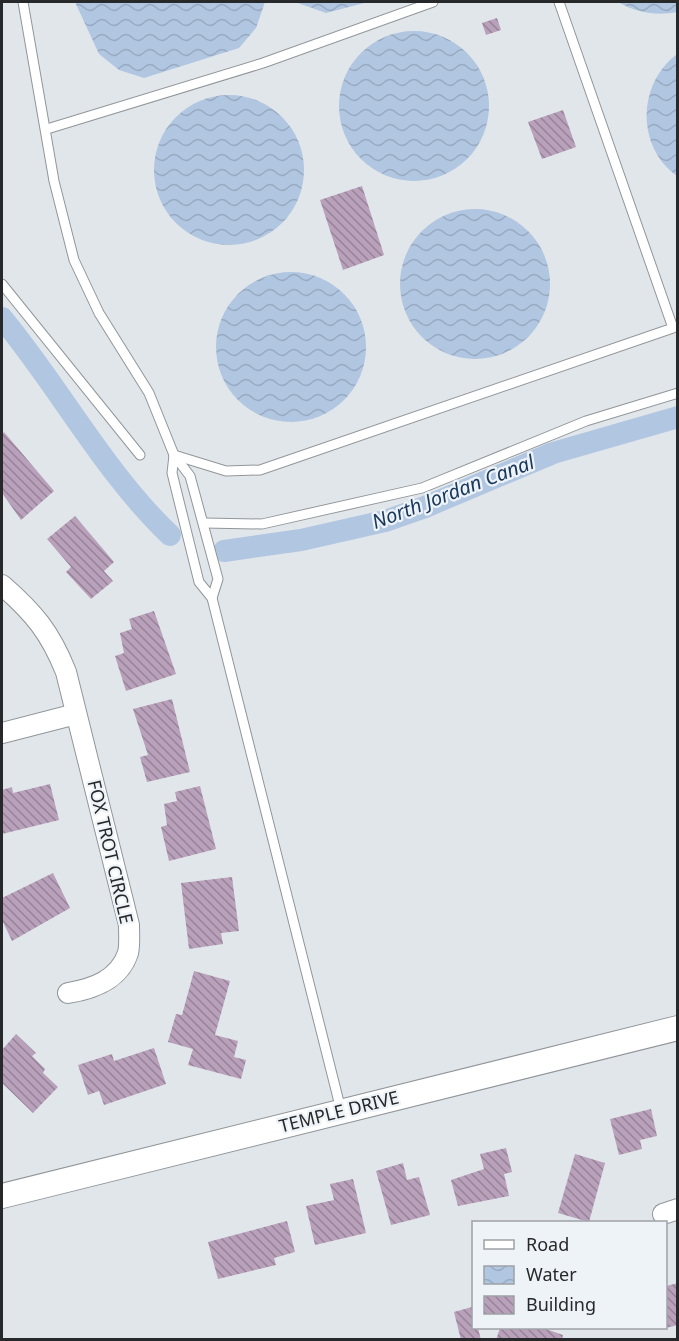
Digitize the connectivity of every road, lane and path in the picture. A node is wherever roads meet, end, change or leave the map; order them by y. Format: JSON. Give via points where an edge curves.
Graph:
{"nodes":[{"id":1,"x":23,"y":2,"type":"edge"},
{"id":2,"x":433,"y":2,"type":"edge"},
{"id":3,"x":559,"y":2,"type":"edge"},
{"id":4,"x":46,"y":129,"type":"junction"},
{"id":5,"x":2,"y":284,"type":"edge"},
{"id":6,"x":678,"y":393,"type":"edge"},
{"id":7,"x":140,"y":455,"type":"dead end"},
{"id":8,"x":174,"y":455,"type":"junction"},
{"id":9,"x":204,"y":523,"type":"junction"},
{"id":10,"x":2,"y":585,"type":"edge"},
{"id":11,"x":212,"y":598,"type":"junction"},
{"id":12,"x":76,"y":714,"type":"junction"},
{"id":13,"x":2,"y":733,"type":"edge"},
{"id":14,"x":68,"y":993,"type":"dead end"},
{"id":15,"x":678,"y":1028,"type":"edge"},
{"id":16,"x":341,"y":1111,"type":"junction"},
{"id":17,"x":2,"y":1196,"type":"edge"}],
"edges":[{"from":1,"to":4,"type":"lane"},
{"from":2,"to":4,"type":"lane","via":[[263,63]]},
{"from":3,"to":8,"type":"lane","via":[[673,328],[260,470],[226,471]]},
{"from":4,"to":8,"type":"lane","via":[[56,191],[74,260],[99,313],[149,393]]},
{"from":5,"to":7,"type":"lane"},
{"from":6,"to":9,"type":"lane","via":[[586,421],[422,488],[262,524]]},
{"from":8,"to":9,"type":"lane","via":[[190,476]]},
{"from":8,"to":11,"type":"lane","via":[[172,473],[199,582]]},
{"from":9,"to":11,"type":"lane","via":[[218,579]]},
{"from":10,"to":12,"type":"street","name":"FOX TROT CIRCLE","via":[[41,623],[56,645]]},
{"from":11,"to":16,"type":"lane"},
{"from":12,"to":13,"type":"street"},
{"from":12,"to":14,"type":"street","name":"FOX TROT CIRCLE","via":[[129,925],[128,953],[115,974],[92,989]]},
{"from":15,"to":16,"type":"street","name":"TEMPLE DRIVE"},
{"from":16,"to":17,"type":"street","name":"TEMPLE DRIVE"}]}
